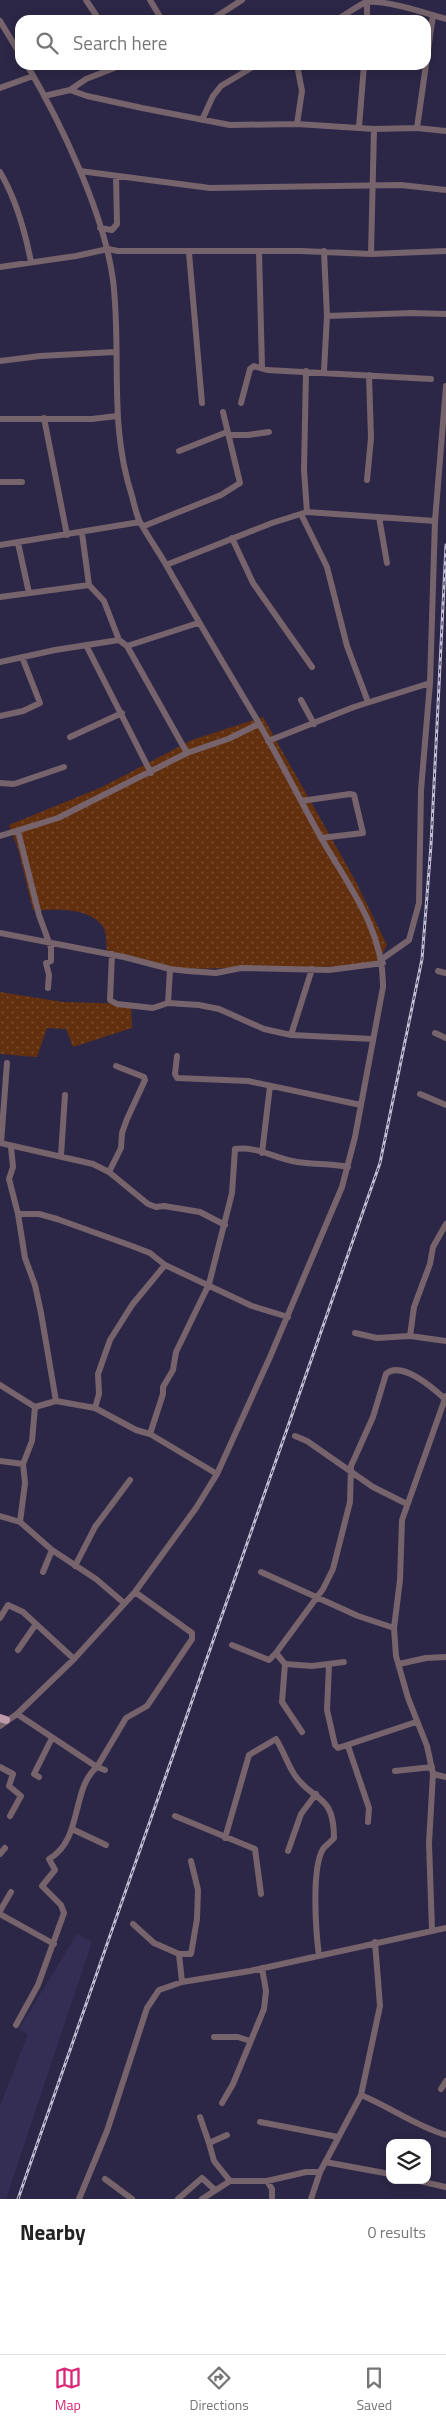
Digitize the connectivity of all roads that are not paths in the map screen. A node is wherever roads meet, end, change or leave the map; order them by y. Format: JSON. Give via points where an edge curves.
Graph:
{"nodes":[{"id":1,"x":86,"y":0,"type":"edge"},
{"id":2,"x":150,"y":0,"type":"edge"},
{"id":3,"x":242,"y":0,"type":"edge"},
{"id":4,"x":367,"y":1,"type":"edge"},
{"id":5,"x":410,"y":3,"type":"edge"},
{"id":6,"x":96,"y":15,"type":"dead end"},
{"id":7,"x":159,"y":15,"type":"edge"},
{"id":8,"x":218,"y":15,"type":"edge"},
{"id":9,"x":344,"y":15,"type":"edge"},
{"id":10,"x":367,"y":15,"type":"edge"},
{"id":11,"x":433,"y":15,"type":"junction"},
{"id":12,"x":446,"y":19,"type":"edge"},
{"id":13,"x":0,"y":21,"type":"edge"},
{"id":14,"x":431,"y":29,"type":"edge"},
{"id":15,"x":15,"y":46,"type":"edge"},
{"id":16,"x":30,"y":70,"type":"edge"},
{"id":17,"x":109,"y":70,"type":"edge"},
{"id":18,"x":247,"y":70,"type":"edge"},
{"id":19,"x":298,"y":70,"type":"edge"},
{"id":20,"x":364,"y":70,"type":"edge"},
{"id":21,"x":425,"y":70,"type":"edge"},
{"id":22,"x":33,"y":76,"type":"junction"},
{"id":23,"x":0,"y":88,"type":"edge"},
{"id":24,"x":70,"y":90,"type":"junction"},
{"id":25,"x":44,"y":96,"type":"junction"},
{"id":26,"x":202,"y":120,"type":"junction"},
{"id":27,"x":297,"y":124,"type":"junction"},
{"id":28,"x":359,"y":127,"type":"junction"},
{"id":29,"x":374,"y":128,"type":"junction"},
{"id":30,"x":417,"y":128,"type":"junction"},
{"id":31,"x":446,"y":131,"type":"edge"},
{"id":32,"x":80,"y":171,"type":"junction"},
{"id":33,"x":0,"y":172,"type":"edge"},
{"id":34,"x":116,"y":176,"type":"junction"},
{"id":35,"x":372,"y":187,"type":"junction"},
{"id":36,"x":446,"y":190,"type":"edge"},
{"id":37,"x":100,"y":228,"type":"junction"},
{"id":38,"x":108,"y":249,"type":"junction"},
{"id":39,"x":324,"y":251,"type":"junction"},
{"id":40,"x":446,"y":251,"type":"edge"},
{"id":41,"x":259,"y":252,"type":"junction"},
{"id":42,"x":190,"y":253,"type":"junction"},
{"id":43,"x":371,"y":254,"type":"junction"},
{"id":44,"x":32,"y":262,"type":"junction"},
{"id":45,"x":0,"y":266,"type":"edge"},
{"id":46,"x":446,"y":314,"type":"edge"},
{"id":47,"x":327,"y":316,"type":"junction"},
{"id":48,"x":115,"y":352,"type":"junction"},
{"id":49,"x":0,"y":361,"type":"edge"},
{"id":50,"x":262,"y":367,"type":"junction"},
{"id":51,"x":306,"y":371,"type":"junction"},
{"id":52,"x":324,"y":371,"type":"junction"},
{"id":53,"x":369,"y":375,"type":"junction"},
{"id":54,"x":430,"y":378,"type":"dead end"},
{"id":55,"x":446,"y":386,"type":"edge"},
{"id":56,"x":202,"y":403,"type":"dead end"},
{"id":57,"x":241,"y":403,"type":"dead end"},
{"id":58,"x":223,"y":412,"type":"dead end"},
{"id":59,"x":117,"y":416,"type":"junction"},
{"id":60,"x":44,"y":418,"type":"junction"},
{"id":61,"x":0,"y":419,"type":"edge"},
{"id":62,"x":268,"y":432,"type":"dead end"},
{"id":63,"x":228,"y":434,"type":"junction"},
{"id":64,"x":180,"y":451,"type":"dead end"},
{"id":65,"x":367,"y":480,"type":"dead end"},
{"id":66,"x":0,"y":482,"type":"edge"},
{"id":67,"x":22,"y":482,"type":"dead end"},
{"id":68,"x":304,"y":513,"type":"junction"},
{"id":69,"x":379,"y":517,"type":"junction"},
{"id":70,"x":435,"y":521,"type":"junction"},
{"id":71,"x":142,"y":524,"type":"junction"},
{"id":72,"x":82,"y":533,"type":"junction"},
{"id":73,"x":67,"y":536,"type":"junction"},
{"id":74,"x":232,"y":538,"type":"junction"},
{"id":75,"x":18,"y":542,"type":"junction"},
{"id":76,"x":0,"y":545,"type":"edge"},
{"id":77,"x":386,"y":563,"type":"dead end"},
{"id":78,"x":166,"y":564,"type":"junction"},
{"id":79,"x":89,"y":585,"type":"junction"},
{"id":80,"x":29,"y":593,"type":"junction"},
{"id":81,"x":0,"y":597,"type":"edge"},
{"id":82,"x":198,"y":623,"type":"junction"},
{"id":83,"x":119,"y":640,"type":"junction"},
{"id":84,"x":127,"y":646,"type":"junction"},
{"id":85,"x":87,"y":647,"type":"junction"},
{"id":86,"x":22,"y":657,"type":"junction"},
{"id":87,"x":0,"y":662,"type":"edge"},
{"id":88,"x":312,"y":667,"type":"dead end"},
{"id":89,"x":430,"y":683,"type":"junction"},
{"id":90,"x":301,"y":700,"type":"dead end"},
{"id":91,"x":368,"y":702,"type":"junction"},
{"id":92,"x":122,"y":713,"type":"junction"},
{"id":93,"x":0,"y":716,"type":"edge"},
{"id":94,"x":259,"y":724,"type":"junction"},
{"id":95,"x":314,"y":724,"type":"junction"},
{"id":96,"x":70,"y":737,"type":"dead end"},
{"id":97,"x":268,"y":741,"type":"junction"},
{"id":98,"x":187,"y":753,"type":"junction"},
{"id":99,"x":64,"y":767,"type":"dead end"},
{"id":100,"x":151,"y":773,"type":"junction"},
{"id":101,"x":0,"y":783,"type":"edge"},
{"id":102,"x":301,"y":801,"type":"junction"},
{"id":103,"x":18,"y":831,"type":"junction"},
{"id":104,"x":0,"y":835,"type":"edge"},
{"id":105,"x":321,"y":838,"type":"junction"},
{"id":106,"x":0,"y":933,"type":"edge"},
{"id":107,"x":49,"y":944,"type":"junction"},
{"id":108,"x":112,"y":954,"type":"junction"},
{"id":109,"x":382,"y":961,"type":"junction"},
{"id":110,"x":170,"y":969,"type":"junction"},
{"id":111,"x":312,"y":969,"type":"junction"},
{"id":112,"x":438,"y":971,"type":"dead end"},
{"id":113,"x":446,"y":973,"type":"edge"},
{"id":114,"x":48,"y":988,"type":"dead end"},
{"id":115,"x":168,"y":1003,"type":"junction"},
{"id":116,"x":435,"y":1033,"type":"dead end"},
{"id":117,"x":291,"y":1035,"type":"junction"},
{"id":118,"x":446,"y":1038,"type":"edge"},
{"id":119,"x":373,"y":1039,"type":"junction"},
{"id":120,"x":177,"y":1056,"type":"dead end"},
{"id":121,"x":7,"y":1064,"type":"dead end"},
{"id":122,"x":116,"y":1066,"type":"dead end"},
{"id":123,"x":270,"y":1086,"type":"junction"},
{"id":124,"x":420,"y":1094,"type":"dead end"},
{"id":125,"x":65,"y":1096,"type":"dead end"},
{"id":126,"x":361,"y":1105,"type":"junction"},
{"id":127,"x":446,"y":1105,"type":"edge"},
{"id":128,"x":0,"y":1143,"type":"edge"},
{"id":129,"x":11,"y":1147,"type":"junction"},
{"id":130,"x":262,"y":1153,"type":"junction"},
{"id":131,"x":60,"y":1155,"type":"junction"},
{"id":132,"x":348,"y":1168,"type":"junction"},
{"id":133,"x":109,"y":1172,"type":"junction"},
{"id":134,"x":18,"y":1214,"type":"junction"},
{"id":135,"x":446,"y":1224,"type":"edge"},
{"id":136,"x":225,"y":1225,"type":"junction"},
{"id":137,"x":165,"y":1265,"type":"junction"},
{"id":138,"x":209,"y":1284,"type":"junction"},
{"id":139,"x":288,"y":1317,"type":"junction"},
{"id":140,"x":355,"y":1333,"type":"dead end"},
{"id":141,"x":410,"y":1336,"type":"junction"},
{"id":142,"x":446,"y":1340,"type":"edge"},
{"id":143,"x":0,"y":1385,"type":"edge"},
{"id":144,"x":445,"y":1397,"type":"edge"},
{"id":145,"x":56,"y":1401,"type":"junction"},
{"id":146,"x":36,"y":1407,"type":"junction"},
{"id":147,"x":96,"y":1408,"type":"junction"},
{"id":148,"x":150,"y":1434,"type":"junction"},
{"id":149,"x":295,"y":1436,"type":"dead end"},
{"id":150,"x":0,"y":1461,"type":"edge"},
{"id":151,"x":23,"y":1464,"type":"junction"},
{"id":152,"x":350,"y":1471,"type":"junction"},
{"id":153,"x":217,"y":1474,"type":"junction"},
{"id":154,"x":130,"y":1480,"type":"dead end"},
{"id":155,"x":407,"y":1504,"type":"junction"},
{"id":156,"x":0,"y":1516,"type":"edge"},
{"id":157,"x":20,"y":1522,"type":"junction"},
{"id":158,"x":52,"y":1550,"type":"junction"},
{"id":159,"x":75,"y":1566,"type":"junction"},
{"id":160,"x":43,"y":1572,"type":"dead end"},
{"id":161,"x":262,"y":1572,"type":"dead end"},
{"id":162,"x":135,"y":1592,"type":"junction"},
{"id":163,"x":317,"y":1597,"type":"junction"},
{"id":164,"x":124,"y":1603,"type":"junction"},
{"id":165,"x":0,"y":1618,"type":"edge"},
{"id":166,"x":36,"y":1624,"type":"junction"},
{"id":167,"x":394,"y":1628,"type":"junction"},
{"id":168,"x":232,"y":1645,"type":"dead end"},
{"id":169,"x":18,"y":1650,"type":"dead end"},
{"id":170,"x":276,"y":1653,"type":"junction"},
{"id":171,"x":446,"y":1657,"type":"edge"},
{"id":172,"x":74,"y":1659,"type":"junction"},
{"id":173,"x":344,"y":1662,"type":"dead end"},
{"id":174,"x":285,"y":1664,"type":"junction"},
{"id":175,"x":399,"y":1664,"type":"junction"},
{"id":176,"x":329,"y":1665,"type":"junction"},
{"id":177,"x":17,"y":1714,"type":"junction"},
{"id":178,"x":3,"y":1719,"type":"edge"},
{"id":179,"x":416,"y":1722,"type":"junction"},
{"id":180,"x":0,"y":1726,"type":"edge"},
{"id":181,"x":302,"y":1732,"type":"dead end"},
{"id":182,"x":52,"y":1738,"type":"junction"},
{"id":183,"x":348,"y":1746,"type":"junction"},
{"id":184,"x":97,"y":1766,"type":"junction"},
{"id":185,"x":0,"y":1767,"type":"edge"},
{"id":186,"x":105,"y":1770,"type":"dead end"},
{"id":187,"x":395,"y":1771,"type":"dead end"},
{"id":188,"x":432,"y":1771,"type":"junction"},
{"id":189,"x":39,"y":1777,"type":"dead end"},
{"id":190,"x":446,"y":1777,"type":"edge"},
{"id":191,"x":316,"y":1794,"type":"junction"},
{"id":192,"x":10,"y":1816,"type":"dead end"},
{"id":193,"x":175,"y":1816,"type":"dead end"},
{"id":194,"x":368,"y":1822,"type":"dead end"},
{"id":195,"x":72,"y":1829,"type":"junction"},
{"id":196,"x":225,"y":1838,"type":"junction"},
{"id":197,"x":106,"y":1845,"type":"dead end"},
{"id":198,"x":6,"y":1848,"type":"dead end"},
{"id":199,"x":288,"y":1851,"type":"dead end"},
{"id":200,"x":0,"y":1854,"type":"edge"},
{"id":201,"x":191,"y":1861,"type":"dead end"},
{"id":202,"x":10,"y":1892,"type":"dead end"},
{"id":203,"x":261,"y":1894,"type":"dead end"},
{"id":204,"x":0,"y":1912,"type":"edge"},
{"id":205,"x":133,"y":1924,"type":"dead end"},
{"id":206,"x":446,"y":1928,"type":"edge"},
{"id":207,"x":432,"y":1930,"type":"junction"},
{"id":208,"x":375,"y":1942,"type":"junction"},
{"id":209,"x":54,"y":1944,"type":"junction"},
{"id":210,"x":179,"y":1954,"type":"junction"},
{"id":211,"x":319,"y":1956,"type":"junction"},
{"id":212,"x":262,"y":1968,"type":"junction"},
{"id":213,"x":182,"y":1982,"type":"junction"},
{"id":214,"x":16,"y":2025,"type":"dead end"},
{"id":215,"x":214,"y":2037,"type":"dead end"},
{"id":216,"x":250,"y":2042,"type":"junction"},
{"id":217,"x":446,"y":2081,"type":"edge"},
{"id":218,"x":441,"y":2089,"type":"dead end"},
{"id":219,"x":361,"y":2095,"type":"junction"},
{"id":220,"x":222,"y":2103,"type":"dead end"},
{"id":221,"x":200,"y":2117,"type":"dead end"},
{"id":222,"x":260,"y":2122,"type":"dead end"},
{"id":223,"x":227,"y":2134,"type":"dead end"},
{"id":224,"x":446,"y":2135,"type":"edge"},
{"id":225,"x":338,"y":2137,"type":"junction"},
{"id":226,"x":209,"y":2143,"type":"junction"},
{"id":227,"x":324,"y":2162,"type":"junction"},
{"id":228,"x":320,"y":2172,"type":"junction"},
{"id":229,"x":386,"y":2173,"type":"edge"},
{"id":230,"x":105,"y":2179,"type":"dead end"},
{"id":231,"x":230,"y":2181,"type":"junction"},
{"id":232,"x":267,"y":2181,"type":"junction"},
{"id":233,"x":431,"y":2184,"type":"edge"},
{"id":234,"x":446,"y":2187,"type":"edge"},
{"id":235,"x":215,"y":2190,"type":"junction"},
{"id":236,"x":79,"y":2199,"type":"edge"},
{"id":237,"x":132,"y":2199,"type":"edge"},
{"id":238,"x":178,"y":2199,"type":"edge"},
{"id":239,"x":202,"y":2199,"type":"edge"},
{"id":240,"x":272,"y":2199,"type":"edge"},
{"id":241,"x":311,"y":2199,"type":"edge"}],
"edges":[{"from":1,"to":6,"type":"street"},
{"from":2,"to":7,"type":"street"},
{"from":3,"to":8,"type":"street"},
{"from":4,"to":5,"type":"street"},
{"from":4,"to":9,"type":"street"},
{"from":4,"to":10,"type":"street"},
{"from":5,"to":11,"type":"street"},
{"from":11,"to":12,"type":"street"},
{"from":11,"to":14,"type":"street"},
{"from":13,"to":15,"type":"street"},
{"from":16,"to":22,"type":"street"},
{"from":17,"to":24,"type":"street","via":[[86,79]]},
{"from":18,"to":26,"type":"street","via":[[220,86]]},
{"from":19,"to":27,"type":"street","via":[[302,91]]},
{"from":20,"to":28,"type":"street"},
{"from":21,"to":30,"type":"street"},
{"from":22,"to":23,"type":"street"},
{"from":22,"to":25,"type":"street"},
{"from":24,"to":25,"type":"street"},
{"from":24,"to":26,"type":"street"},
{"from":25,"to":32,"type":"street"},
{"from":26,"to":27,"type":"street","via":[[230,125]]},
{"from":27,"to":28,"type":"street"},
{"from":28,"to":29,"type":"street"},
{"from":29,"to":30,"type":"street"},
{"from":29,"to":35,"type":"street"},
{"from":30,"to":31,"type":"street"},
{"from":32,"to":34,"type":"street"},
{"from":32,"to":37,"type":"street"},
{"from":33,"to":44,"type":"street","via":[[12,195]]},
{"from":34,"to":35,"type":"street","via":[[210,188]]},
{"from":34,"to":37,"type":"street","via":[[117,224],[112,230]]},
{"from":35,"to":36,"type":"street","via":[[408,185]]},
{"from":35,"to":43,"type":"street"},
{"from":37,"to":38,"type":"street"},
{"from":38,"to":42,"type":"street"},
{"from":38,"to":44,"type":"street"},
{"from":38,"to":48,"type":"street","via":[[114,291]]},
{"from":39,"to":41,"type":"street"},
{"from":39,"to":43,"type":"street"},
{"from":39,"to":47,"type":"street"},
{"from":40,"to":43,"type":"street"},
{"from":41,"to":42,"type":"street"},
{"from":41,"to":50,"type":"street"},
{"from":42,"to":56,"type":"street"},
{"from":44,"to":45,"type":"street"},
{"from":46,"to":47,"type":"street"},
{"from":47,"to":52,"type":"street"},
{"from":48,"to":49,"type":"street"},
{"from":48,"to":59,"type":"street"},
{"from":50,"to":51,"type":"street","via":[[267,370]]},
{"from":50,"to":57,"type":"street","via":[[250,369]]},
{"from":51,"to":52,"type":"street"},
{"from":51,"to":68,"type":"street"},
{"from":52,"to":53,"type":"street"},
{"from":53,"to":54,"type":"street"},
{"from":53,"to":65,"type":"street","via":[[371,438]]},
{"from":55,"to":70,"type":"street"},
{"from":58,"to":63,"type":"street"},
{"from":59,"to":60,"type":"street"},
{"from":59,"to":71,"type":"street","via":[[123,467]]},
{"from":60,"to":61,"type":"street"},
{"from":60,"to":73,"type":"street"},
{"from":62,"to":63,"type":"street"},
{"from":63,"to":64,"type":"street"},
{"from":63,"to":71,"type":"street","via":[[241,479],[236,487]]},
{"from":66,"to":67,"type":"street"},
{"from":68,"to":69,"type":"street"},
{"from":68,"to":74,"type":"street"},
{"from":68,"to":91,"type":"street","via":[[327,567],[348,646]]},
{"from":69,"to":70,"type":"street"},
{"from":69,"to":77,"type":"street"},
{"from":70,"to":89,"type":"street"},
{"from":71,"to":72,"type":"street"},
{"from":71,"to":78,"type":"street"},
{"from":72,"to":73,"type":"street"},
{"from":72,"to":79,"type":"street"},
{"from":73,"to":75,"type":"street"},
{"from":74,"to":78,"type":"street"},
{"from":74,"to":88,"type":"street","via":[[253,583]]},
{"from":75,"to":76,"type":"street"},
{"from":75,"to":80,"type":"street"},
{"from":78,"to":82,"type":"street"},
{"from":79,"to":80,"type":"street"},
{"from":79,"to":83,"type":"street","via":[[104,602]]},
{"from":80,"to":81,"type":"street"},
{"from":82,"to":84,"type":"street"},
{"from":82,"to":94,"type":"street"},
{"from":83,"to":84,"type":"street"},
{"from":83,"to":85,"type":"street"},
{"from":84,"to":98,"type":"street"},
{"from":85,"to":86,"type":"street"},
{"from":85,"to":92,"type":"street"},
{"from":86,"to":87,"type":"street"},
{"from":86,"to":93,"type":"street","via":[[40,703]]},
{"from":89,"to":91,"type":"street"},
{"from":89,"to":109,"type":"street","via":[[421,790],[418,903],[409,940]]},
{"from":90,"to":95,"type":"street"},
{"from":91,"to":95,"type":"street"},
{"from":92,"to":96,"type":"street"},
{"from":92,"to":100,"type":"street"},
{"from":94,"to":97,"type":"street"},
{"from":94,"to":98,"type":"street"},
{"from":95,"to":97,"type":"street"},
{"from":97,"to":102,"type":"street"},
{"from":98,"to":100,"type":"street"},
{"from":99,"to":101,"type":"street","via":[[14,784]]},
{"from":100,"to":103,"type":"street","via":[[58,818]]},
{"from":102,"to":105,"type":"street"},
{"from":102,"to":105,"type":"street","via":[[354,795],[363,833]]},
{"from":103,"to":104,"type":"street"},
{"from":103,"to":107,"type":"street"},
{"from":105,"to":109,"type":"street","via":[[372,928]]},
{"from":106,"to":107,"type":"street"},
{"from":107,"to":108,"type":"street"},
{"from":107,"to":114,"type":"street","via":[[51,961],[46,963]]},
{"from":108,"to":110,"type":"street"},
{"from":108,"to":115,"type":"street","via":[[110,1000],[153,1008]]},
{"from":109,"to":111,"type":"street","via":[[329,970]]},
{"from":109,"to":119,"type":"street","via":[[382,995]]},
{"from":110,"to":111,"type":"street","via":[[216,973],[238,969]]},
{"from":110,"to":115,"type":"street"},
{"from":111,"to":117,"type":"street"},
{"from":112,"to":113,"type":"street"},
{"from":115,"to":117,"type":"street","via":[[219,1009],[264,1029]]},
{"from":116,"to":118,"type":"street"},
{"from":117,"to":119,"type":"street"},
{"from":119,"to":126,"type":"street"},
{"from":120,"to":123,"type":"street","via":[[177,1078],[248,1081]]},
{"from":121,"to":128,"type":"street"},
{"from":122,"to":133,"type":"street","via":[[144,1077],[144,1080]]},
{"from":123,"to":126,"type":"street"},
{"from":123,"to":130,"type":"street"},
{"from":124,"to":127,"type":"street"},
{"from":125,"to":131,"type":"street"},
{"from":126,"to":132,"type":"street"},
{"from":128,"to":129,"type":"street"},
{"from":129,"to":131,"type":"street"},
{"from":129,"to":134,"type":"street","via":[[13,1167],[9,1179]]},
{"from":130,"to":132,"type":"street"},
{"from":130,"to":136,"type":"street","via":[[235,1149],[232,1194]]},
{"from":131,"to":133,"type":"street"},
{"from":132,"to":139,"type":"street"},
{"from":133,"to":136,"type":"street","via":[[156,1208],[164,1206],[200,1212]]},
{"from":134,"to":137,"type":"street","via":[[39,1214],[57,1219],[150,1253]]},
{"from":134,"to":145,"type":"street","via":[[25,1258],[47,1341]]},
{"from":135,"to":141,"type":"street","via":[[433,1247],[414,1307]]},
{"from":136,"to":138,"type":"street"},
{"from":137,"to":138,"type":"street"},
{"from":137,"to":147,"type":"street","via":[[132,1304],[110,1340],[99,1368]]},
{"from":138,"to":139,"type":"street","via":[[252,1306]]},
{"from":138,"to":148,"type":"street","via":[[176,1352]]},
{"from":139,"to":153,"type":"street"},
{"from":140,"to":141,"type":"street","via":[[376,1338]]},
{"from":141,"to":142,"type":"street"},
{"from":143,"to":146,"type":"street"},
{"from":144,"to":152,"type":"street","via":[[408,1372],[388,1372]]},
{"from":144,"to":155,"type":"street"},
{"from":145,"to":146,"type":"street"},
{"from":145,"to":147,"type":"street"},
{"from":146,"to":151,"type":"street","via":[[32,1441]]},
{"from":147,"to":148,"type":"street"},
{"from":148,"to":153,"type":"street"},
{"from":149,"to":152,"type":"street"},
{"from":150,"to":151,"type":"street"},
{"from":151,"to":157,"type":"street","via":[[25,1483]]},
{"from":152,"to":155,"type":"street","via":[[384,1494]]},
{"from":152,"to":163,"type":"street","via":[[350,1502],[337,1559]]},
{"from":153,"to":162,"type":"street"},
{"from":154,"to":159,"type":"street","via":[[95,1527]]},
{"from":155,"to":167,"type":"street","via":[[400,1534],[400,1580]]},
{"from":156,"to":157,"type":"street"},
{"from":157,"to":158,"type":"street"},
{"from":158,"to":159,"type":"street"},
{"from":158,"to":160,"type":"street"},
{"from":159,"to":164,"type":"street"},
{"from":161,"to":163,"type":"street"},
{"from":162,"to":164,"type":"street"},
{"from":162,"to":184,"type":"street","via":[[192,1633],[192,1638],[147,1706],[126,1718]]},
{"from":163,"to":167,"type":"street"},
{"from":163,"to":170,"type":"street"},
{"from":164,"to":172,"type":"street"},
{"from":165,"to":166,"type":"street","via":[[8,1604]]},
{"from":166,"to":169,"type":"street"},
{"from":166,"to":172,"type":"street"},
{"from":167,"to":175,"type":"street"},
{"from":168,"to":170,"type":"street","via":[[269,1660]]},
{"from":170,"to":174,"type":"street"},
{"from":171,"to":175,"type":"street"},
{"from":172,"to":177,"type":"street"},
{"from":173,"to":176,"type":"street"},
{"from":174,"to":176,"type":"street"},
{"from":174,"to":181,"type":"street","via":[[282,1702]]},
{"from":175,"to":179,"type":"street"},
{"from":176,"to":183,"type":"street","via":[[328,1716],[335,1745],[338,1748]]},
{"from":177,"to":178,"type":"street"},
{"from":177,"to":182,"type":"street"},
{"from":178,"to":180,"type":"street"},
{"from":179,"to":183,"type":"street"},
{"from":179,"to":188,"type":"street","via":[[427,1746]]},
{"from":182,"to":184,"type":"street"},
{"from":182,"to":189,"type":"street","via":[[34,1774]]},
{"from":183,"to":194,"type":"street","via":[[369,1808]]},
{"from":184,"to":186,"type":"street"},
{"from":184,"to":195,"type":"street","via":[[89,1773]]},
{"from":185,"to":192,"type":"street","via":[[13,1774],[9,1786],[20,1796]]},
{"from":187,"to":188,"type":"street"},
{"from":188,"to":190,"type":"street"},
{"from":188,"to":207,"type":"street","via":[[429,1843]]},
{"from":191,"to":196,"type":"street","via":[[294,1774],[276,1739],[272,1740],[249,1755]]},
{"from":191,"to":199,"type":"street","via":[[301,1814]]},
{"from":191,"to":211,"type":"street","via":[[333,1814],[335,1825],[334,1838],[324,1848],[318,1874],[316,1918]]},
{"from":193,"to":196,"type":"street"},
{"from":195,"to":197,"type":"street"},
{"from":195,"to":209,"type":"street","via":[[60,1853],[49,1859],[55,1870],[42,1886],[61,1905],[64,1913]]},
{"from":196,"to":203,"type":"street","via":[[255,1849]]},
{"from":198,"to":200,"type":"street"},
{"from":201,"to":210,"type":"street","via":[[198,1890],[197,1919],[191,1954]]},
{"from":202,"to":204,"type":"street"},
{"from":204,"to":209,"type":"street"},
{"from":205,"to":210,"type":"street","via":[[154,1943]]},
{"from":206,"to":207,"type":"street"},
{"from":207,"to":208,"type":"street"},
{"from":208,"to":211,"type":"street"},
{"from":208,"to":219,"type":"street","via":[[380,2006]]},
{"from":209,"to":214,"type":"street","via":[[38,1985]]},
{"from":210,"to":213,"type":"street"},
{"from":211,"to":212,"type":"street"},
{"from":212,"to":213,"type":"street"},
{"from":212,"to":216,"type":"street","via":[[266,1991],[264,2009]]},
{"from":213,"to":236,"type":"street","via":[[159,1990],[147,2008],[107,2131]]},
{"from":215,"to":216,"type":"street","via":[[238,2037]]},
{"from":216,"to":220,"type":"street"},
{"from":217,"to":218,"type":"street"},
{"from":219,"to":224,"type":"street"},
{"from":219,"to":225,"type":"street"},
{"from":221,"to":226,"type":"street"},
{"from":222,"to":225,"type":"street"},
{"from":223,"to":226,"type":"street"},
{"from":225,"to":227,"type":"street"},
{"from":226,"to":231,"type":"street","via":[[214,2162]]},
{"from":227,"to":228,"type":"street"},
{"from":227,"to":229,"type":"street"},
{"from":228,"to":232,"type":"street"},
{"from":228,"to":241,"type":"street"},
{"from":230,"to":237,"type":"street"},
{"from":231,"to":232,"type":"street"},
{"from":231,"to":235,"type":"street"},
{"from":232,"to":240,"type":"street","via":[[272,2189]]},
{"from":233,"to":234,"type":"street"},
{"from":235,"to":238,"type":"street","via":[[202,2178]]},
{"from":235,"to":239,"type":"street"}]}
